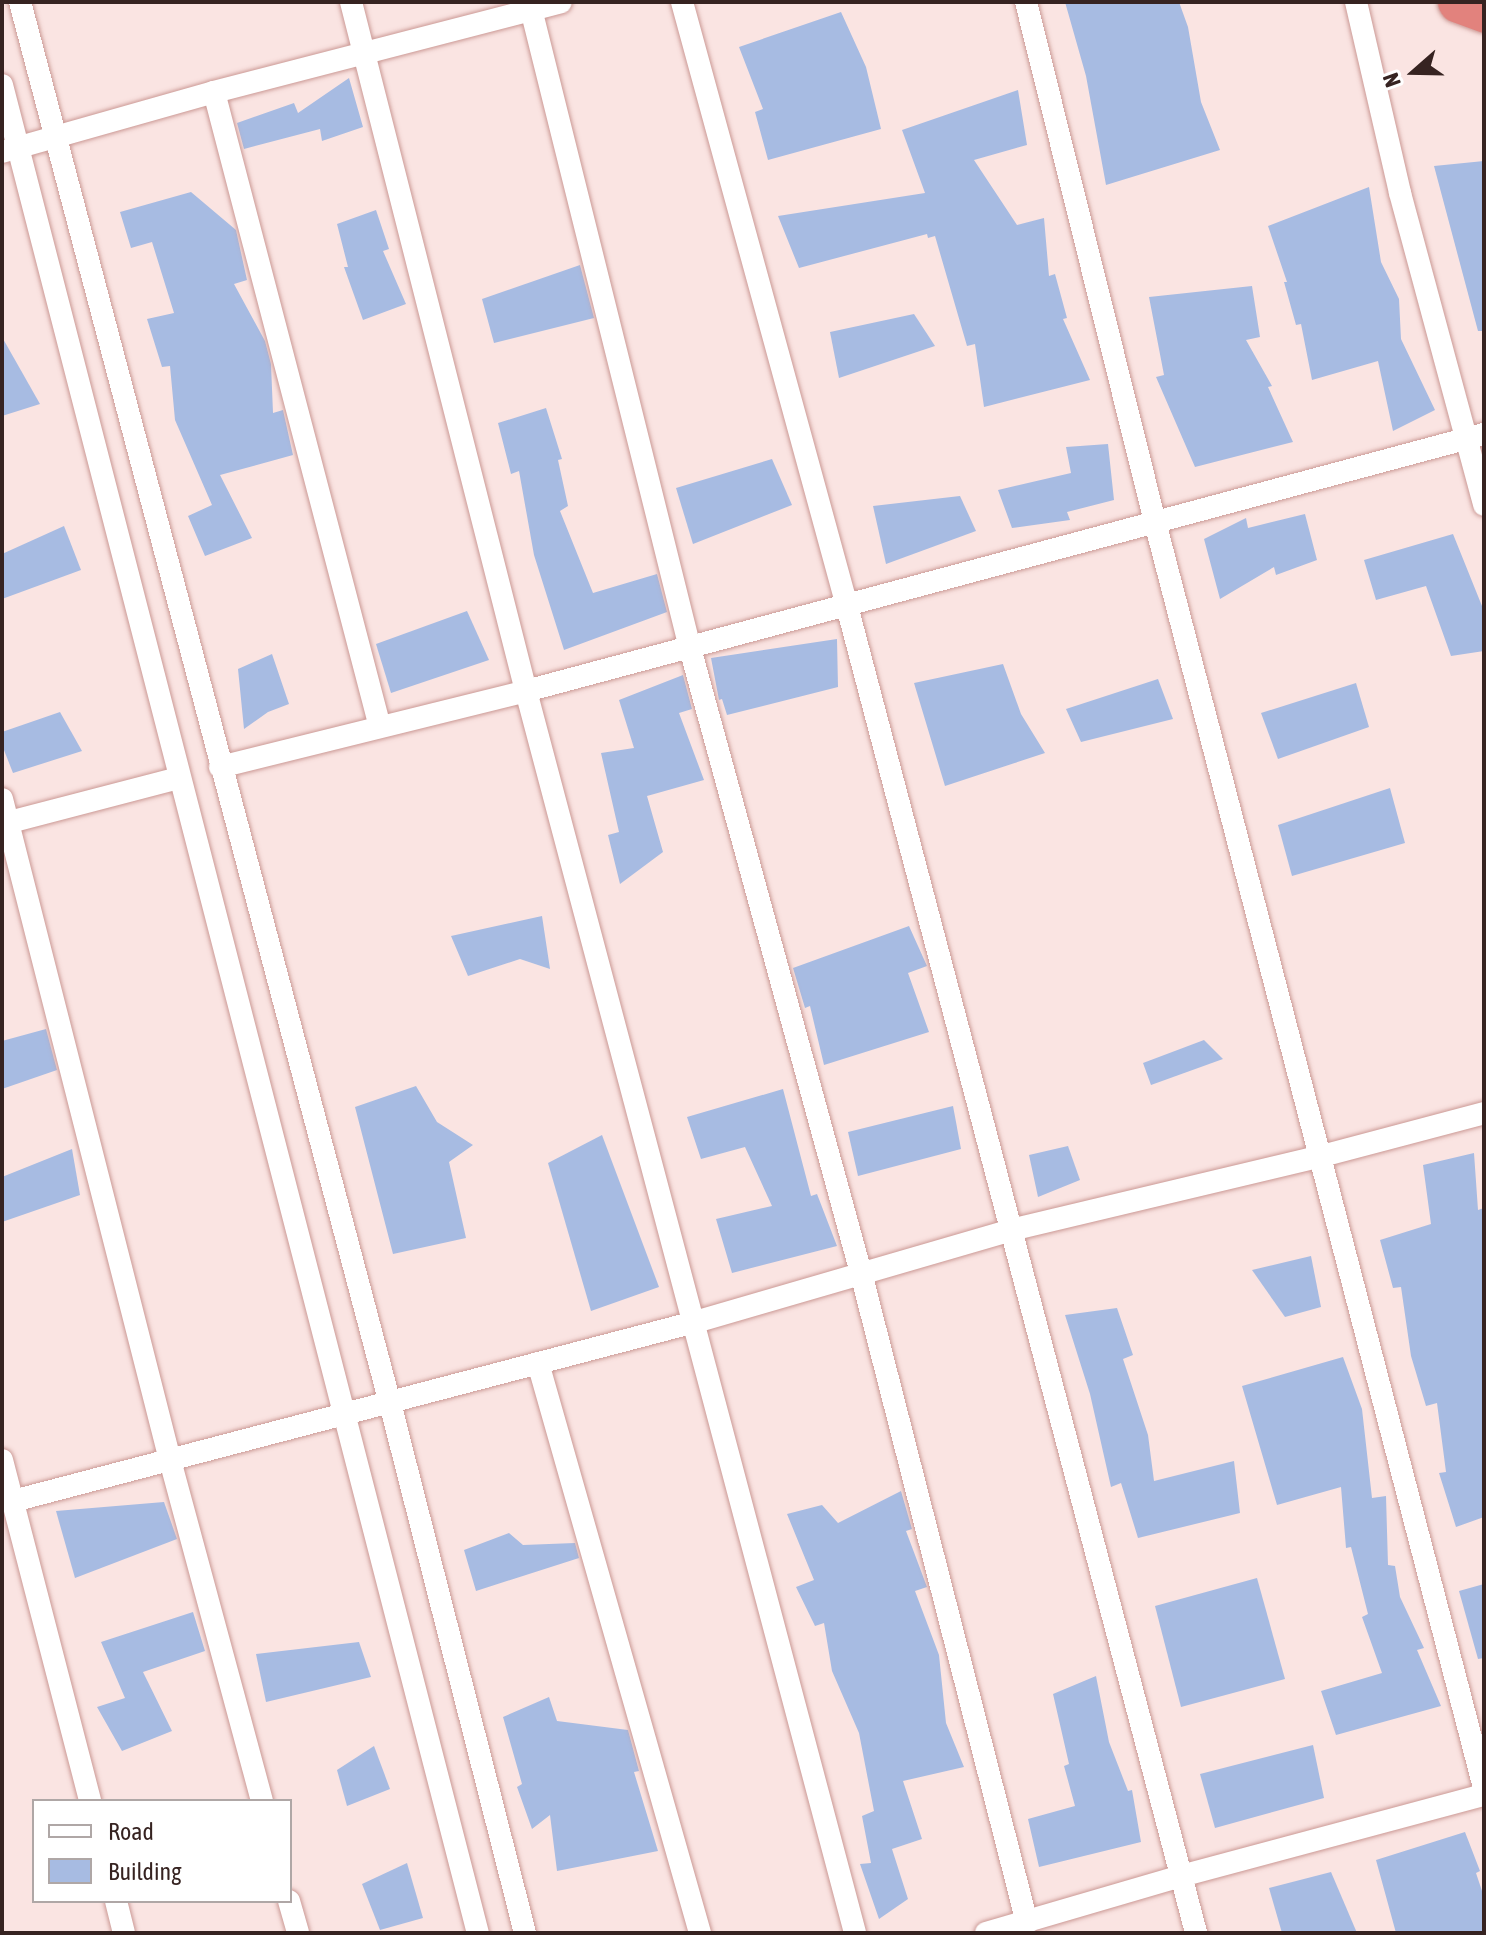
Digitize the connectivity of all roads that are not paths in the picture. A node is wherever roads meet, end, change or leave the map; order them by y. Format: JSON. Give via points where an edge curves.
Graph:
{"nodes":[{"id":1,"x":20,"y":2,"type":"edge"},
{"id":2,"x":351,"y":2,"type":"edge"},
{"id":3,"x":561,"y":2,"type":"edge"},
{"id":4,"x":682,"y":2,"type":"edge"},
{"id":5,"x":1026,"y":2,"type":"edge"},
{"id":6,"x":1356,"y":2,"type":"edge"},
{"id":7,"x":1459,"y":2,"type":"edge"},
{"id":8,"x":531,"y":9,"type":"junction"},
{"id":9,"x":1484,"y":11,"type":"edge"},
{"id":10,"x":364,"y":55,"type":"junction"},
{"id":11,"x":2,"y":85,"type":"edge"},
{"id":12,"x":214,"y":92,"type":"junction"},
{"id":13,"x":54,"y":136,"type":"junction"},
{"id":14,"x":10,"y":150,"type":"edge"},
{"id":15,"x":1475,"y":436,"type":"edge"},
{"id":16,"x":1484,"y":505,"type":"edge"},
{"id":17,"x":1155,"y":522,"type":"junction"},
{"id":18,"x":847,"y":606,"type":"junction"},
{"id":19,"x":690,"y":648,"type":"junction"},
{"id":20,"x":526,"y":691,"type":"junction"},
{"id":21,"x":380,"y":727,"type":"junction"},
{"id":22,"x":220,"y":767,"type":"junction"},
{"id":23,"x":178,"y":778,"type":"junction"},
{"id":24,"x":2,"y":799,"type":"edge"},
{"id":25,"x":5,"y":823,"type":"edge"},
{"id":26,"x":1484,"y":1113,"type":"edge"},
{"id":27,"x":1318,"y":1157,"type":"junction"},
{"id":28,"x":1011,"y":1230,"type":"junction"},
{"id":29,"x":861,"y":1273,"type":"junction"},
{"id":30,"x":695,"y":1322,"type":"junction"},
{"id":31,"x":538,"y":1363,"type":"junction"},
{"id":32,"x":390,"y":1403,"type":"junction"},
{"id":33,"x":347,"y":1414,"type":"junction"},
{"id":34,"x":2,"y":1460,"type":"edge"},
{"id":35,"x":170,"y":1460,"type":"junction"},
{"id":36,"x":13,"y":1501,"type":"junction"},
{"id":37,"x":1484,"y":1788,"type":"edge"},
{"id":38,"x":1484,"y":1795,"type":"edge"},
{"id":39,"x":89,"y":1799,"type":"edge"},
{"id":40,"x":261,"y":1799,"type":"edge"},
{"id":41,"x":1181,"y":1876,"type":"junction"},
{"id":42,"x":116,"y":1903,"type":"edge"},
{"id":43,"x":290,"y":1903,"type":"edge"},
{"id":44,"x":1027,"y":1923,"type":"junction"},
{"id":45,"x":124,"y":1933,"type":"edge"},
{"id":46,"x":298,"y":1933,"type":"edge"},
{"id":47,"x":478,"y":1933,"type":"edge"},
{"id":48,"x":525,"y":1933,"type":"edge"},
{"id":49,"x":700,"y":1933,"type":"edge"},
{"id":50,"x":855,"y":1933,"type":"edge"},
{"id":51,"x":986,"y":1933,"type":"edge"},
{"id":52,"x":1196,"y":1933,"type":"edge"}],
"edges":[{"from":1,"to":13,"type":"street"},
{"from":2,"to":10,"type":"street"},
{"from":3,"to":8,"type":"street"},
{"from":4,"to":18,"type":"street"},
{"from":5,"to":17,"type":"street"},
{"from":6,"to":15,"type":"street","via":[[1400,193]]},
{"from":7,"to":9,"type":"highway"},
{"from":8,"to":10,"type":"street"},
{"from":8,"to":19,"type":"street"},
{"from":10,"to":12,"type":"street"},
{"from":10,"to":20,"type":"street"},
{"from":11,"to":14,"type":"street"},
{"from":12,"to":13,"type":"street"},
{"from":12,"to":21,"type":"street"},
{"from":13,"to":14,"type":"street"},
{"from":13,"to":22,"type":"street"},
{"from":14,"to":23,"type":"street"},
{"from":15,"to":16,"type":"street"},
{"from":15,"to":17,"type":"street"},
{"from":17,"to":18,"type":"street"},
{"from":17,"to":27,"type":"street"},
{"from":18,"to":19,"type":"street"},
{"from":18,"to":28,"type":"street"},
{"from":19,"to":20,"type":"street"},
{"from":19,"to":29,"type":"street"},
{"from":20,"to":21,"type":"street"},
{"from":20,"to":30,"type":"street"},
{"from":21,"to":22,"type":"street"},
{"from":22,"to":32,"type":"street"},
{"from":23,"to":25,"type":"street"},
{"from":23,"to":33,"type":"street"},
{"from":24,"to":25,"type":"street"},
{"from":25,"to":35,"type":"street"},
{"from":26,"to":27,"type":"street"},
{"from":27,"to":28,"type":"street"},
{"from":27,"to":37,"type":"street"},
{"from":28,"to":29,"type":"street"},
{"from":28,"to":41,"type":"street"},
{"from":29,"to":30,"type":"street"},
{"from":29,"to":44,"type":"street"},
{"from":30,"to":31,"type":"street"},
{"from":30,"to":50,"type":"street"},
{"from":31,"to":32,"type":"street"},
{"from":31,"to":49,"type":"street"},
{"from":32,"to":33,"type":"street"},
{"from":32,"to":48,"type":"street"},
{"from":33,"to":35,"type":"street"},
{"from":33,"to":47,"type":"street"},
{"from":34,"to":36,"type":"street"},
{"from":35,"to":36,"type":"street"},
{"from":35,"to":40,"type":"street"},
{"from":36,"to":39,"type":"street"},
{"from":38,"to":41,"type":"street"},
{"from":41,"to":44,"type":"street"},
{"from":41,"to":52,"type":"street"},
{"from":42,"to":45,"type":"street"},
{"from":43,"to":46,"type":"street"},
{"from":44,"to":51,"type":"street"}]}
